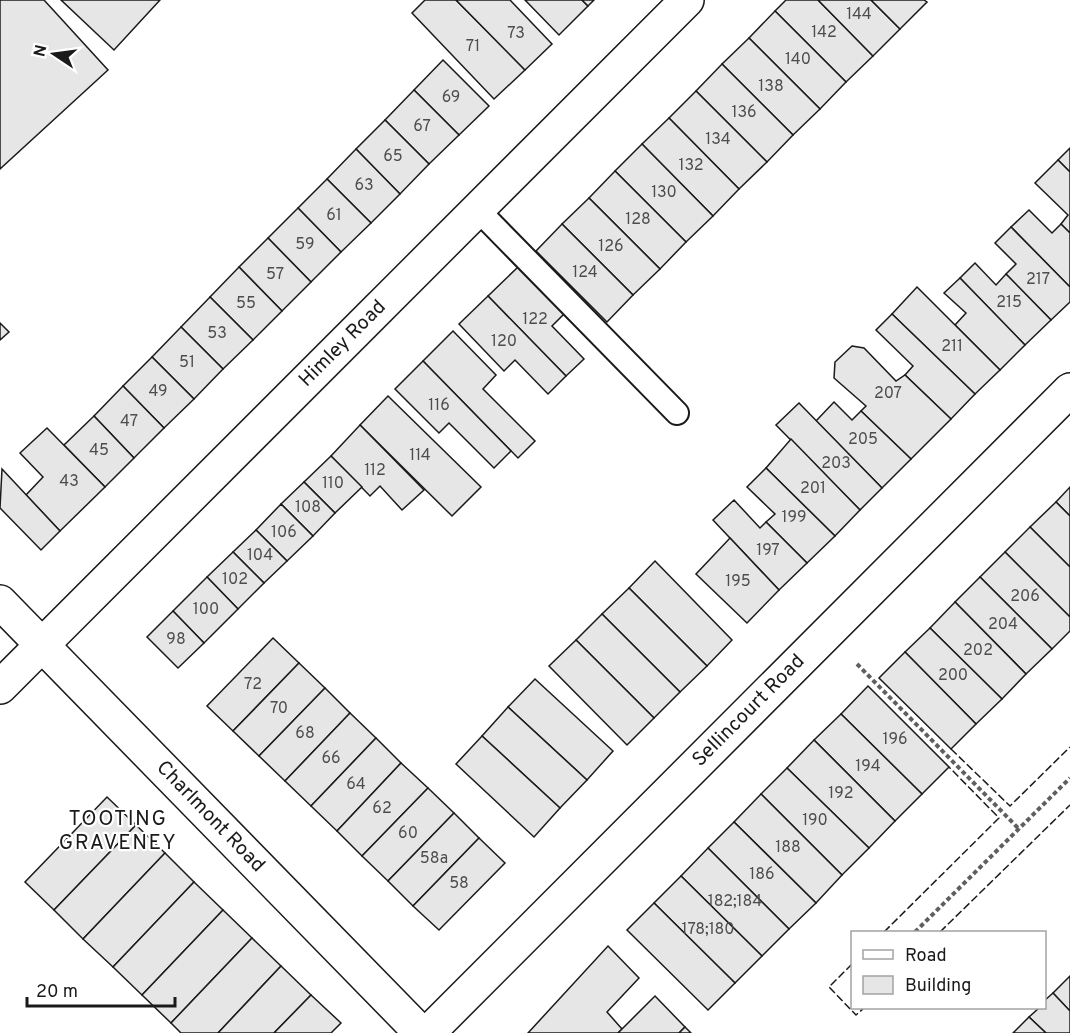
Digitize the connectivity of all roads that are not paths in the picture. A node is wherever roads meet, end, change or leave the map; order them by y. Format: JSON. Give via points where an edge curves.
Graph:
{"nodes":[{"id":1,"x":687,"y":0,"type":"edge"},
{"id":2,"x":478,"y":210,"type":"junction"},
{"id":3,"x":1070,"y":390,"type":"edge"},
{"id":4,"x":676,"y":413,"type":"dead end"},
{"id":5,"x":0,"y":602,"type":"edge"},
{"id":6,"x":43,"y":645,"type":"junction"},
{"id":7,"x":0,"y":687,"type":"edge"},
{"id":8,"x":421,"y":1033,"type":"edge"},
{"id":9,"x":428,"y":1033,"type":"edge"}],
"edges":[{"from":1,"to":2,"type":"street","name":"Himley Road"},
{"from":2,"to":4,"type":"lane"},
{"from":2,"to":6,"type":"street","name":"Himley Road"},
{"from":3,"to":9,"type":"street","name":"Sellincourt Road"},
{"from":5,"to":6,"type":"street","name":"Charlmont Road"},
{"from":6,"to":7,"type":"street","name":"Himley Road"},
{"from":6,"to":8,"type":"street","name":"Charlmont Road"}]}
